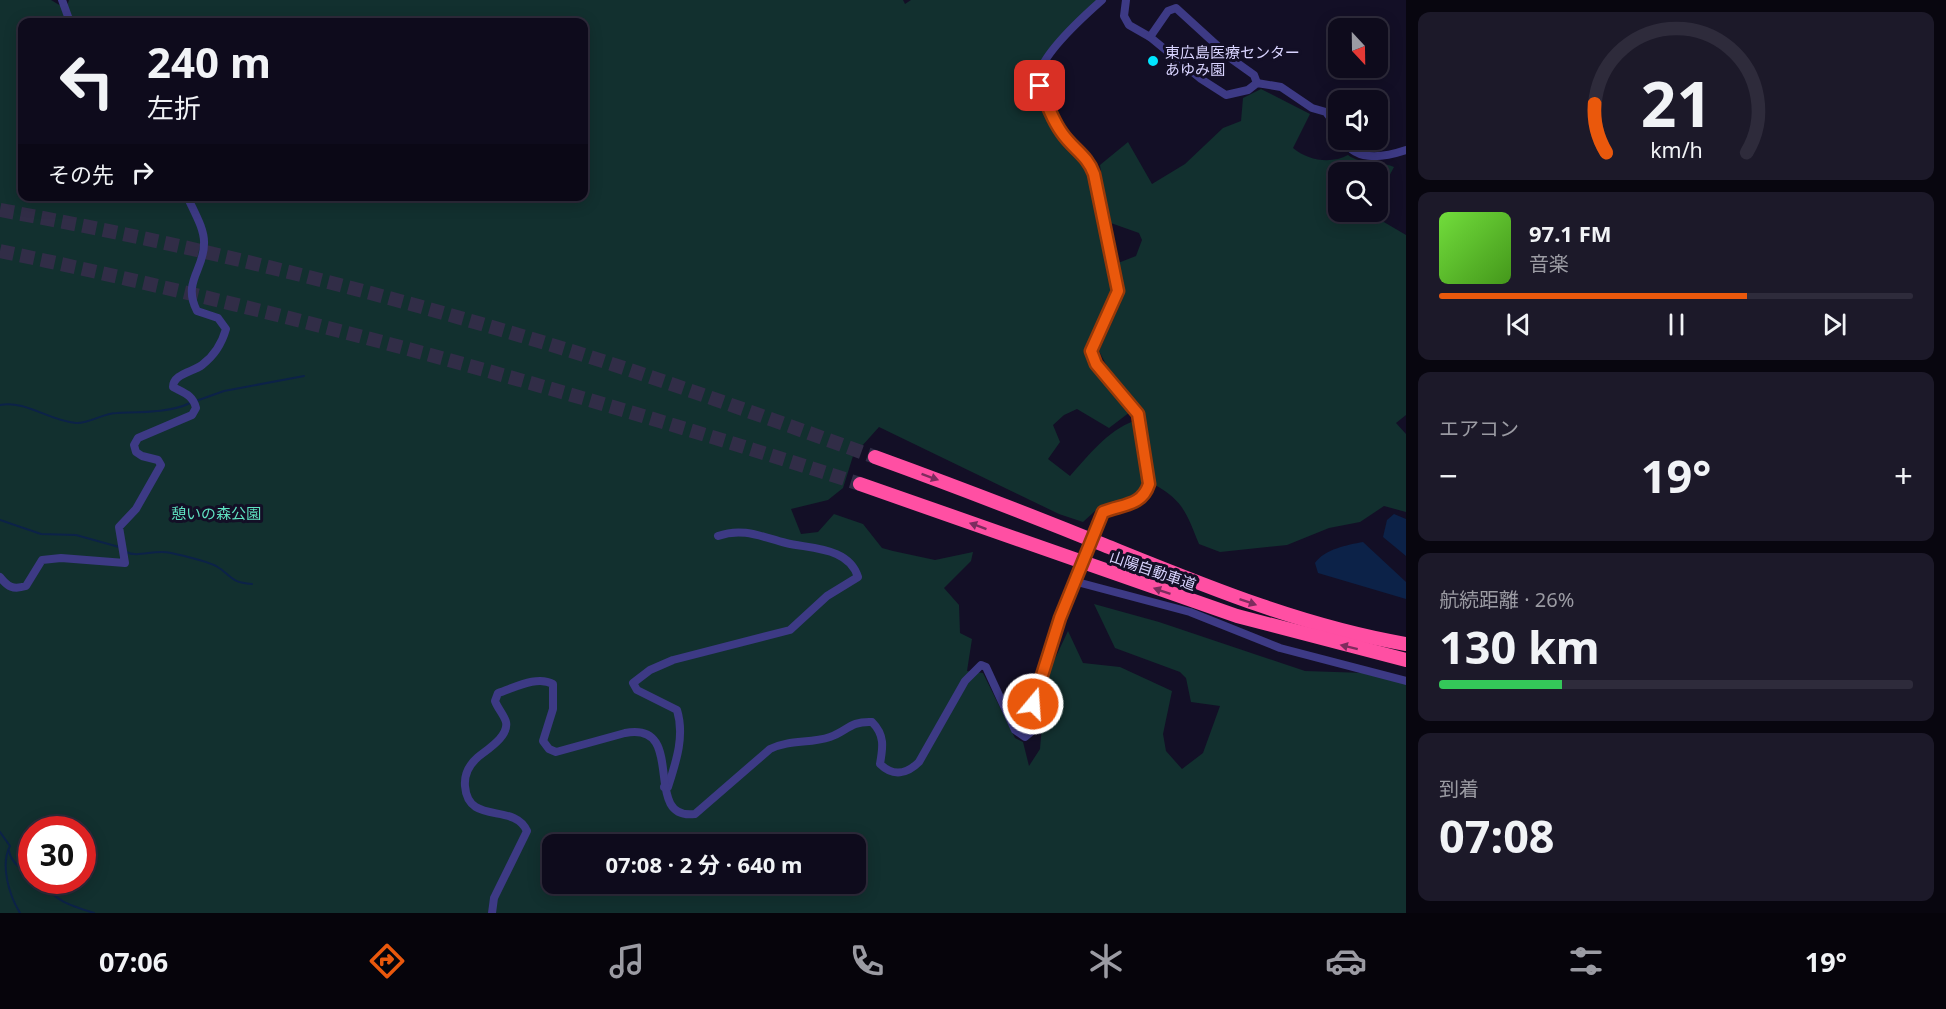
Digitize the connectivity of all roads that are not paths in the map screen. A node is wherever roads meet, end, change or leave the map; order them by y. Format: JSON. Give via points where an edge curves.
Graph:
{"nodes":[{"id":1,"x":62,"y":0,"type":"edge"},
{"id":2,"x":1101,"y":0,"type":"edge"},
{"id":3,"x":1126,"y":0,"type":"edge"},
{"id":4,"x":69,"y":18,"type":"edge"},
{"id":5,"x":1150,"y":37,"type":"junction"},
{"id":6,"x":1257,"y":83,"type":"junction"},
{"id":7,"x":1328,"y":115,"type":"edge"},
{"id":8,"x":1352,"y":150,"type":"edge"},
{"id":9,"x":1406,"y":150,"type":"edge"},
{"id":10,"x":189,"y":201,"type":"edge"},
{"id":11,"x":875,"y":457,"type":"tunnel mouth"},
{"id":12,"x":860,"y":484,"type":"tunnel mouth"},
{"id":13,"x":718,"y":536,"type":"dead end"},
{"id":14,"x":0,"y":577,"type":"edge"},
{"id":15,"x":1077,"y":580,"type":"junction"},
{"id":16,"x":1406,"y":644,"type":"edge"},
{"id":17,"x":1406,"y":660,"type":"edge"},
{"id":18,"x":1406,"y":681,"type":"edge"},
{"id":19,"x":664,"y":787,"type":"junction"},
{"id":20,"x":492,"y":913,"type":"edge"}],
"edges":[{"from":1,"to":4,"type":"street"},
{"from":2,"to":15,"type":"street","bridge":true,"via":[[1046,60],[1039,75],[1040,86],[1063,135],[1090,162],[1094,174],[1118,291],[1091,351],[1096,364],[1138,414],[1149,484],[1146,495],[1138,502],[1103,512]]},
{"from":3,"to":5,"type":"street","via":[[1124,16],[1129,25]]},
{"from":5,"to":6,"type":"street","via":[[1226,95],[1239,94]]},
{"from":5,"to":6,"type":"street","via":[[1168,11],[1176,8],[1254,75]]},
{"from":6,"to":7,"type":"street","via":[[1281,87]]},
{"from":8,"to":9,"type":"street","via":[[1365,156],[1386,156]]},
{"from":10,"to":14,"type":"street","via":[[204,241],[193,277],[193,304],[197,311],[218,318],[226,329],[209,359],[173,382],[173,387],[195,401],[192,415],[138,438],[134,445],[136,452],[158,459],[161,465],[136,509],[119,528],[125,563],[42,560],[26,586],[18,589],[8,587]]},
{"from":11,"to":16,"type":"highway","name":"山陽自動車道","one_way":true,"via":[[1249,602],[1342,630]]},
{"from":17,"to":12,"type":"highway","name":"山陽自動車道","one_way":true,"via":[[1237,616]]},
{"from":13,"to":19,"type":"street","via":[[733,530],[817,548],[847,560],[858,577],[827,596],[790,630],[673,660],[633,683],[637,690],[677,710],[680,719],[677,758],[668,787]]},
{"from":15,"to":18,"type":"street","via":[[1190,612],[1280,648]]},
{"from":15,"to":19,"type":"street","via":[[1036,690],[1033,704],[1038,726],[1024,736],[1015,730],[986,667],[981,665],[965,681],[919,762],[910,770],[886,770],[880,764],[881,732],[872,722],[856,721],[823,739],[785,742],[770,749],[695,814],[677,812]]},
{"from":19,"to":20,"type":"street","via":[[658,743],[649,734],[625,733],[556,752],[543,741],[553,709],[553,684],[535,681],[498,693],[495,701],[505,719],[504,735],[468,770],[467,798],[472,806],[518,819],[527,831],[494,898]]}]}
